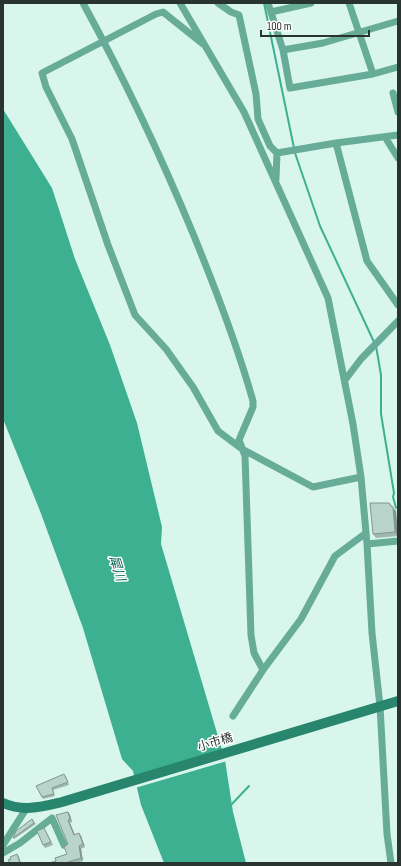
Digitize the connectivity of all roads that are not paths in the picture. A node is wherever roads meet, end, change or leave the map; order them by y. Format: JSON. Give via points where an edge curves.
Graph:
{"nodes":[{"id":1,"x":83,"y":3,"type":"edge"},
{"id":2,"x":180,"y":3,"type":"edge"},
{"id":3,"x":218,"y":3,"type":"edge"},
{"id":4,"x":268,"y":3,"type":"edge"},
{"id":5,"x":311,"y":3,"type":"edge"},
{"id":6,"x":349,"y":3,"type":"edge"},
{"id":7,"x":271,"y":12,"type":"junction"},
{"id":8,"x":398,"y":21,"type":"edge"},
{"id":9,"x":360,"y":33,"type":"junction"},
{"id":10,"x":103,"y":40,"type":"junction"},
{"id":11,"x":208,"y":48,"type":"junction"},
{"id":12,"x":283,"y":50,"type":"junction"},
{"id":13,"x":398,"y":67,"type":"edge"},
{"id":14,"x":373,"y":74,"type":"junction"},
{"id":15,"x":393,"y":93,"type":"dead end"},
{"id":16,"x":398,"y":112,"type":"edge"},
{"id":17,"x":398,"y":135,"type":"edge"},
{"id":18,"x":385,"y":137,"type":"junction"},
{"id":19,"x":336,"y":143,"type":"junction"},
{"id":20,"x":277,"y":153,"type":"junction"},
{"id":21,"x":398,"y":158,"type":"edge"},
{"id":22,"x":276,"y":182,"type":"junction"},
{"id":23,"x":398,"y":305,"type":"edge"},
{"id":24,"x":398,"y":321,"type":"edge"},
{"id":25,"x":345,"y":380,"type":"junction"},
{"id":26,"x":242,"y":449,"type":"junction"},
{"id":27,"x":361,"y":477,"type":"junction"},
{"id":28,"x":366,"y":533,"type":"junction"},
{"id":29,"x":398,"y":541,"type":"edge"},
{"id":30,"x":368,"y":544,"type":"junction"},
{"id":31,"x":263,"y":670,"type":"junction"},
{"id":32,"x":398,"y":700,"type":"edge"},
{"id":33,"x":377,"y":706,"type":"junction"},
{"id":34,"x":233,"y":716,"type":"dead end"},
{"id":35,"x":3,"y":803,"type":"edge"},
{"id":36,"x":26,"y":809,"type":"junction"},
{"id":37,"x":3,"y":845,"type":"edge"},
{"id":38,"x":64,"y":845,"type":"edge"},
{"id":39,"x":3,"y":852,"type":"edge"},
{"id":40,"x":391,"y":863,"type":"edge"}],
"edges":[{"from":1,"to":10,"type":"street"},
{"from":2,"to":11,"type":"street"},
{"from":3,"to":20,"type":"street","via":[[239,15],[256,94],[258,119],[270,146]]},
{"from":4,"to":7,"type":"street"},
{"from":5,"to":7,"type":"street"},
{"from":6,"to":9,"type":"street"},
{"from":7,"to":12,"type":"street"},
{"from":8,"to":9,"type":"street"},
{"from":9,"to":12,"type":"street","via":[[323,44]]},
{"from":9,"to":14,"type":"street"},
{"from":10,"to":11,"type":"street","via":[[163,12]]},
{"from":10,"to":26,"type":"street","via":[[177,195],[242,360],[253,401],[253,407],[239,440]]},
{"from":10,"to":26,"type":"street","via":[[42,72],[46,87],[72,139],[135,315],[166,349],[218,431]]},
{"from":11,"to":22,"type":"street","via":[[244,112]]},
{"from":12,"to":14,"type":"street","via":[[290,88]]},
{"from":13,"to":14,"type":"street"},
{"from":15,"to":16,"type":"street"},
{"from":17,"to":18,"type":"street"},
{"from":18,"to":19,"type":"street"},
{"from":18,"to":21,"type":"street"},
{"from":19,"to":20,"type":"street"},
{"from":19,"to":23,"type":"street","via":[[367,261]]},
{"from":20,"to":22,"type":"street"},
{"from":22,"to":25,"type":"street","via":[[328,298]]},
{"from":24,"to":25,"type":"street"},
{"from":25,"to":27,"type":"street"},
{"from":26,"to":27,"type":"street","via":[[313,487]]},
{"from":26,"to":31,"type":"street","via":[[245,456],[251,635],[254,653]]},
{"from":27,"to":28,"type":"street"},
{"from":28,"to":30,"type":"street"},
{"from":28,"to":31,"type":"street","via":[[335,556],[301,619]]},
{"from":29,"to":30,"type":"street"},
{"from":30,"to":33,"type":"street"},
{"from":31,"to":34,"type":"street"},
{"from":32,"to":33,"type":"main road","name":"小市橋"},
{"from":33,"to":36,"type":"main road","name":"小市橋","via":[[62,802]]},
{"from":33,"to":40,"type":"street"},
{"from":35,"to":36,"type":"main road","via":[[14,808]]},
{"from":36,"to":37,"type":"street"},
{"from":38,"to":39,"type":"street","via":[[52,818],[20,843]]}]}
